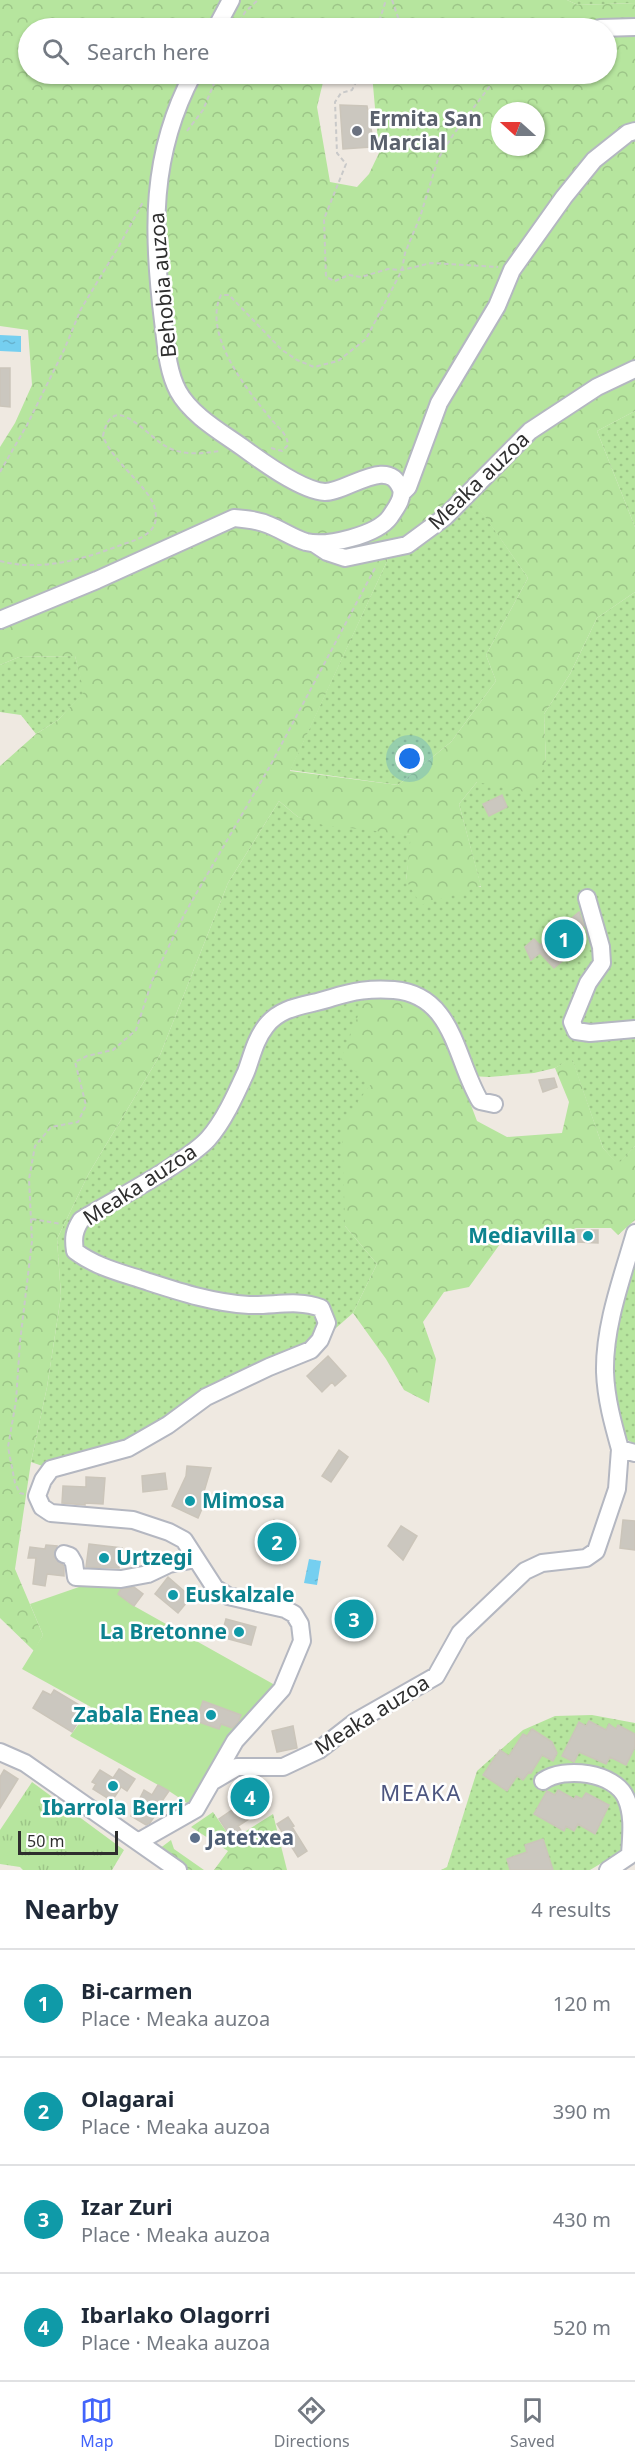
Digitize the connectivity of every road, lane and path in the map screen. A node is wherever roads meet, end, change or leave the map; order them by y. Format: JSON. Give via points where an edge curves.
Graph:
{"nodes":[{"id":1,"x":231,"y":0,"type":"edge"},
{"id":2,"x":258,"y":0,"type":"edge"},
{"id":3,"x":386,"y":0,"type":"edge"},
{"id":4,"x":392,"y":0,"type":"edge"},
{"id":5,"x":221,"y":18,"type":"edge"},
{"id":6,"x":242,"y":18,"type":"edge"},
{"id":7,"x":380,"y":18,"type":"edge"},
{"id":8,"x":398,"y":18,"type":"edge"},
{"id":9,"x":635,"y":27,"type":"edge"},
{"id":10,"x":617,"y":28,"type":"edge"},
{"id":11,"x":188,"y":84,"type":"edge"},
{"id":12,"x":214,"y":84,"type":"edge"},
{"id":13,"x":355,"y":84,"type":"edge"},
{"id":14,"x":491,"y":84,"type":"edge"},
{"id":15,"x":635,"y":131,"type":"edge"},
{"id":16,"x":184,"y":133,"type":"dead end"},
{"id":17,"x":143,"y":201,"type":"dead end"},
{"id":18,"x":402,"y":270,"type":"junction"},
{"id":19,"x":512,"y":270,"type":"junction"},
{"id":20,"x":635,"y":369,"type":"edge"},
{"id":21,"x":242,"y":448,"type":"junction"},
{"id":22,"x":0,"y":472,"type":"edge"},
{"id":23,"x":402,"y":493,"type":"junction"},
{"id":24,"x":315,"y":544,"type":"junction"},
{"id":25,"x":385,"y":550,"type":"junction"},
{"id":26,"x":0,"y":561,"type":"edge"},
{"id":27,"x":0,"y":620,"type":"edge"},
{"id":28,"x":587,"y":898,"type":"dead end"},
{"id":29,"x":635,"y":1029,"type":"edge"},
{"id":30,"x":494,"y":1104,"type":"dead end"},
{"id":31,"x":31,"y":1219,"type":"junction"},
{"id":32,"x":75,"y":1229,"type":"junction"},
{"id":33,"x":635,"y":1233,"type":"edge"},
{"id":34,"x":627,"y":1451,"type":"edge"},
{"id":35,"x":37,"y":1496,"type":"junction"},
{"id":36,"x":64,"y":1554,"type":"dead end"},
{"id":37,"x":196,"y":1559,"type":"junction"},
{"id":38,"x":0,"y":1752,"type":"edge"},
{"id":39,"x":543,"y":1781,"type":"dead end"},
{"id":40,"x":212,"y":1782,"type":"junction"},
{"id":41,"x":138,"y":1842,"type":"junction"},
{"id":42,"x":633,"y":1853,"type":"edge"},
{"id":43,"x":178,"y":1870,"type":"edge"},
{"id":44,"x":608,"y":1870,"type":"edge"}],
"edges":[{"from":1,"to":5,"type":"street"},
{"from":2,"to":6,"type":"path"},
{"from":3,"to":7,"type":"path"},
{"from":4,"to":8,"type":"path"},
{"from":9,"to":10,"type":"street"},
{"from":11,"to":21,"type":"street","name":"Behobia auzoa","via":[[169,130],[155,211],[168,361],[178,391],[192,410]]},
{"from":12,"to":16,"type":"path","via":[[203,110]]},
{"from":13,"to":18,"type":"path","via":[[335,102],[337,153],[346,164],[324,219],[324,273],[335,281],[349,275],[361,278],[388,269]]},
{"from":14,"to":18,"type":"path","via":[[438,159]]},
{"from":15,"to":19,"type":"street","via":[[594,160]]},
{"from":17,"to":22,"type":"path","via":[[81,309],[27,426]]},
{"from":18,"to":19,"type":"path","via":[[430,263]]},
{"from":18,"to":21,"type":"path","via":[[366,339],[338,361],[314,367],[282,350],[229,295],[221,295],[216,304],[217,324],[229,359],[237,375],[288,437],[288,445],[282,451],[262,446]]},
{"from":19,"to":23,"type":"street","via":[[497,306],[439,403],[408,487]]},
{"from":20,"to":25,"type":"street","name":"Meaka auzoa","via":[[597,387],[530,431],[445,517],[407,545]]},
{"from":21,"to":23,"type":"street","name":"Behobia auzoa","via":[[306,487],[322,492],[338,491],[378,474],[391,476]]},
{"from":21,"to":26,"type":"path","via":[[191,454],[163,444],[130,418],[120,414],[112,417],[105,424],[103,436],[114,458],[151,498],[156,522],[150,531],[141,538],[73,560],[30,564]]},
{"from":23,"to":24,"type":"street","via":[[387,520],[370,531]]},
{"from":24,"to":25,"type":"street","name":"Meaka auzoa","via":[[345,558]]},
{"from":24,"to":27,"type":"street","via":[[254,519],[234,518]]},
{"from":25,"to":31,"type":"path","via":[[270,766],[185,913],[152,981],[136,1030],[112,1050],[75,1062],[86,1105],[78,1122],[51,1127],[35,1146],[29,1179]]},
{"from":28,"to":29,"type":"street","via":[[603,963],[588,983],[572,1022],[576,1031],[590,1033]]},
{"from":30,"to":32,"type":"street","name":"Meaka auzoa","via":[[480,1101],[448,1027],[438,1010],[421,996],[374,988],[302,1005],[282,1011],[267,1024],[239,1087],[207,1140],[139,1188],[81,1220]]},
{"from":31,"to":32,"type":"path"},
{"from":31,"to":35,"type":"path","via":[[16,1401],[8,1447],[20,1493]]},
{"from":32,"to":35,"type":"street","name":"Meaka auzoa","via":[[75,1251],[111,1270],[196,1298],[248,1305],[307,1303],[321,1308],[327,1323],[311,1350],[206,1397],[128,1448],[51,1469]]},
{"from":33,"to":34,"type":"street","name":"Meaka auzoa","via":[[607,1341],[605,1372],[609,1406]]},
{"from":34,"to":40,"type":"street","name":"Meaka auzoa","via":[[596,1551],[586,1558],[542,1563],[525,1571],[460,1633],[436,1676],[355,1722],[319,1750],[283,1767],[237,1767]]},
{"from":35,"to":37,"type":"street","name":"Meaka auzoa","via":[[42,1507],[51,1513],[133,1520],[170,1532],[184,1540]]},
{"from":36,"to":37,"type":"street","via":[[74,1563],[76,1577],[121,1579]]},
{"from":37,"to":40,"type":"street","name":"Meaka auzoa","via":[[215,1588],[228,1596],[294,1614],[302,1641],[282,1689],[235,1741]]},
{"from":38,"to":41,"type":"street","via":[[25,1763]]},
{"from":39,"to":42,"type":"street","via":[[552,1774],[575,1773],[616,1785],[626,1797],[632,1816]]},
{"from":40,"to":41,"type":"street","name":"Meaka auzoa","via":[[196,1809]]},
{"from":41,"to":43,"type":"street"},
{"from":42,"to":44,"type":"street"}]}
